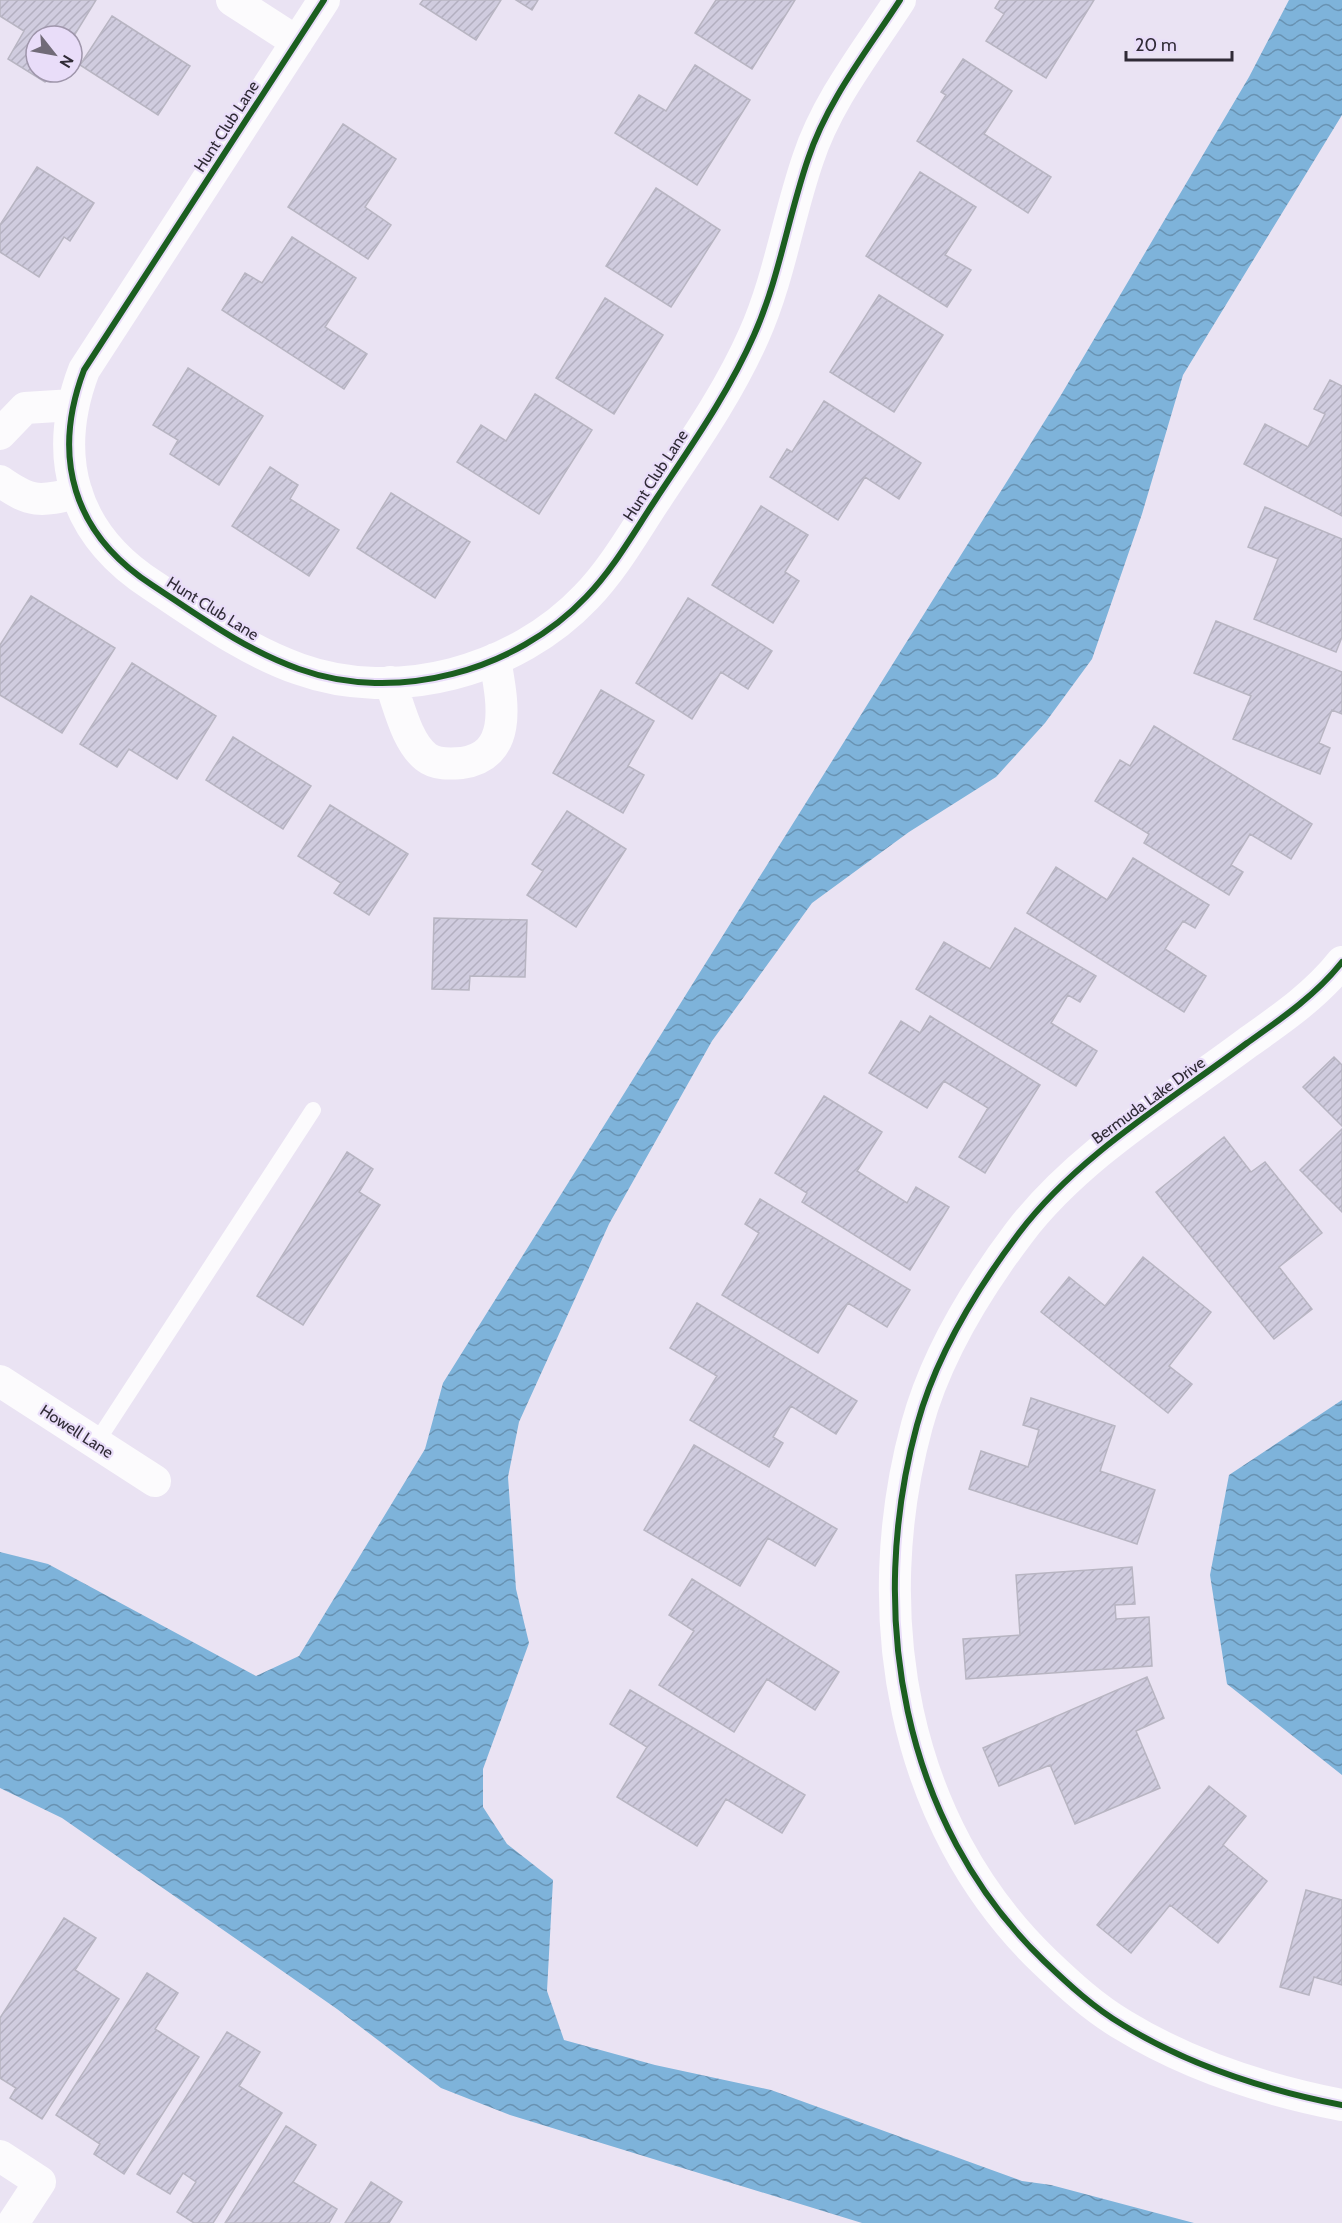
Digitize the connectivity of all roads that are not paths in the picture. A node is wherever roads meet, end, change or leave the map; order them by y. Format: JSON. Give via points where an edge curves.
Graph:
{"nodes":[{"id":1,"x":232,"y":0,"type":"edge"},
{"id":2,"x":324,"y":0,"type":"edge"},
{"id":3,"x":900,"y":0,"type":"edge"},
{"id":4,"x":297,"y":42,"type":"junction"},
{"id":5,"x":73,"y":405,"type":"junction"},
{"id":6,"x":0,"y":434,"type":"edge"},
{"id":7,"x":0,"y":481,"type":"edge"},
{"id":8,"x":77,"y":493,"type":"junction"},
{"id":9,"x":495,"y":659,"type":"junction"},
{"id":10,"x":390,"y":682,"type":"junction"},
{"id":11,"x":1342,"y":962,"type":"edge"},
{"id":12,"x":313,"y":1110,"type":"dead end"},
{"id":13,"x":0,"y":1381,"type":"edge"},
{"id":14,"x":96,"y":1443,"type":"junction"},
{"id":15,"x":155,"y":1481,"type":"dead end"},
{"id":16,"x":1342,"y":2105,"type":"edge"},
{"id":17,"x":0,"y":2156,"type":"edge"},
{"id":18,"x":13,"y":2223,"type":"edge"}],
"edges":[{"from":1,"to":4,"type":"street"},
{"from":2,"to":4,"type":"street","name":"Hunt Club Lane"},
{"from":3,"to":9,"type":"street","name":"Hunt Club Lane","via":[[833,103],[809,156],[772,288],[754,336],[718,404],[604,578],[537,638]]},
{"from":4,"to":5,"type":"street","name":"Hunt Club Lane","via":[[84,370]]},
{"from":5,"to":6,"type":"street","via":[[25,408]]},
{"from":5,"to":8,"type":"street","name":"Hunt Club Lane","via":[[68,450],[70,476]]},
{"from":7,"to":8,"type":"street","via":[[22,497],[48,500]]},
{"from":8,"to":10,"type":"street","name":"Hunt Club Lane","via":[[87,519],[120,562],[245,646],[300,670],[359,681]]},
{"from":9,"to":10,"type":"street","name":"Hunt Club Lane","via":[[448,675]]},
{"from":9,"to":10,"type":"street","via":[[503,705],[501,731],[489,749],[469,762],[447,765],[427,757],[413,740]]},
{"from":11,"to":16,"type":"street","name":"Bermuda Lake Drive","via":[[1295,1008],[1095,1155],[1023,1228],[978,1290],[935,1374],[918,1422],[900,1497],[893,1574],[896,1650],[910,1726],[926,1780],[951,1838],[984,1892],[1024,1941],[1069,1985],[1120,2023],[1175,2054],[1244,2080]]},
{"from":12,"to":14,"type":"lane"},
{"from":13,"to":14,"type":"street","name":"Howell Lane"},
{"from":14,"to":15,"type":"street","name":"Howell Lane"},
{"from":17,"to":18,"type":"street","via":[[40,2182]]}]}
